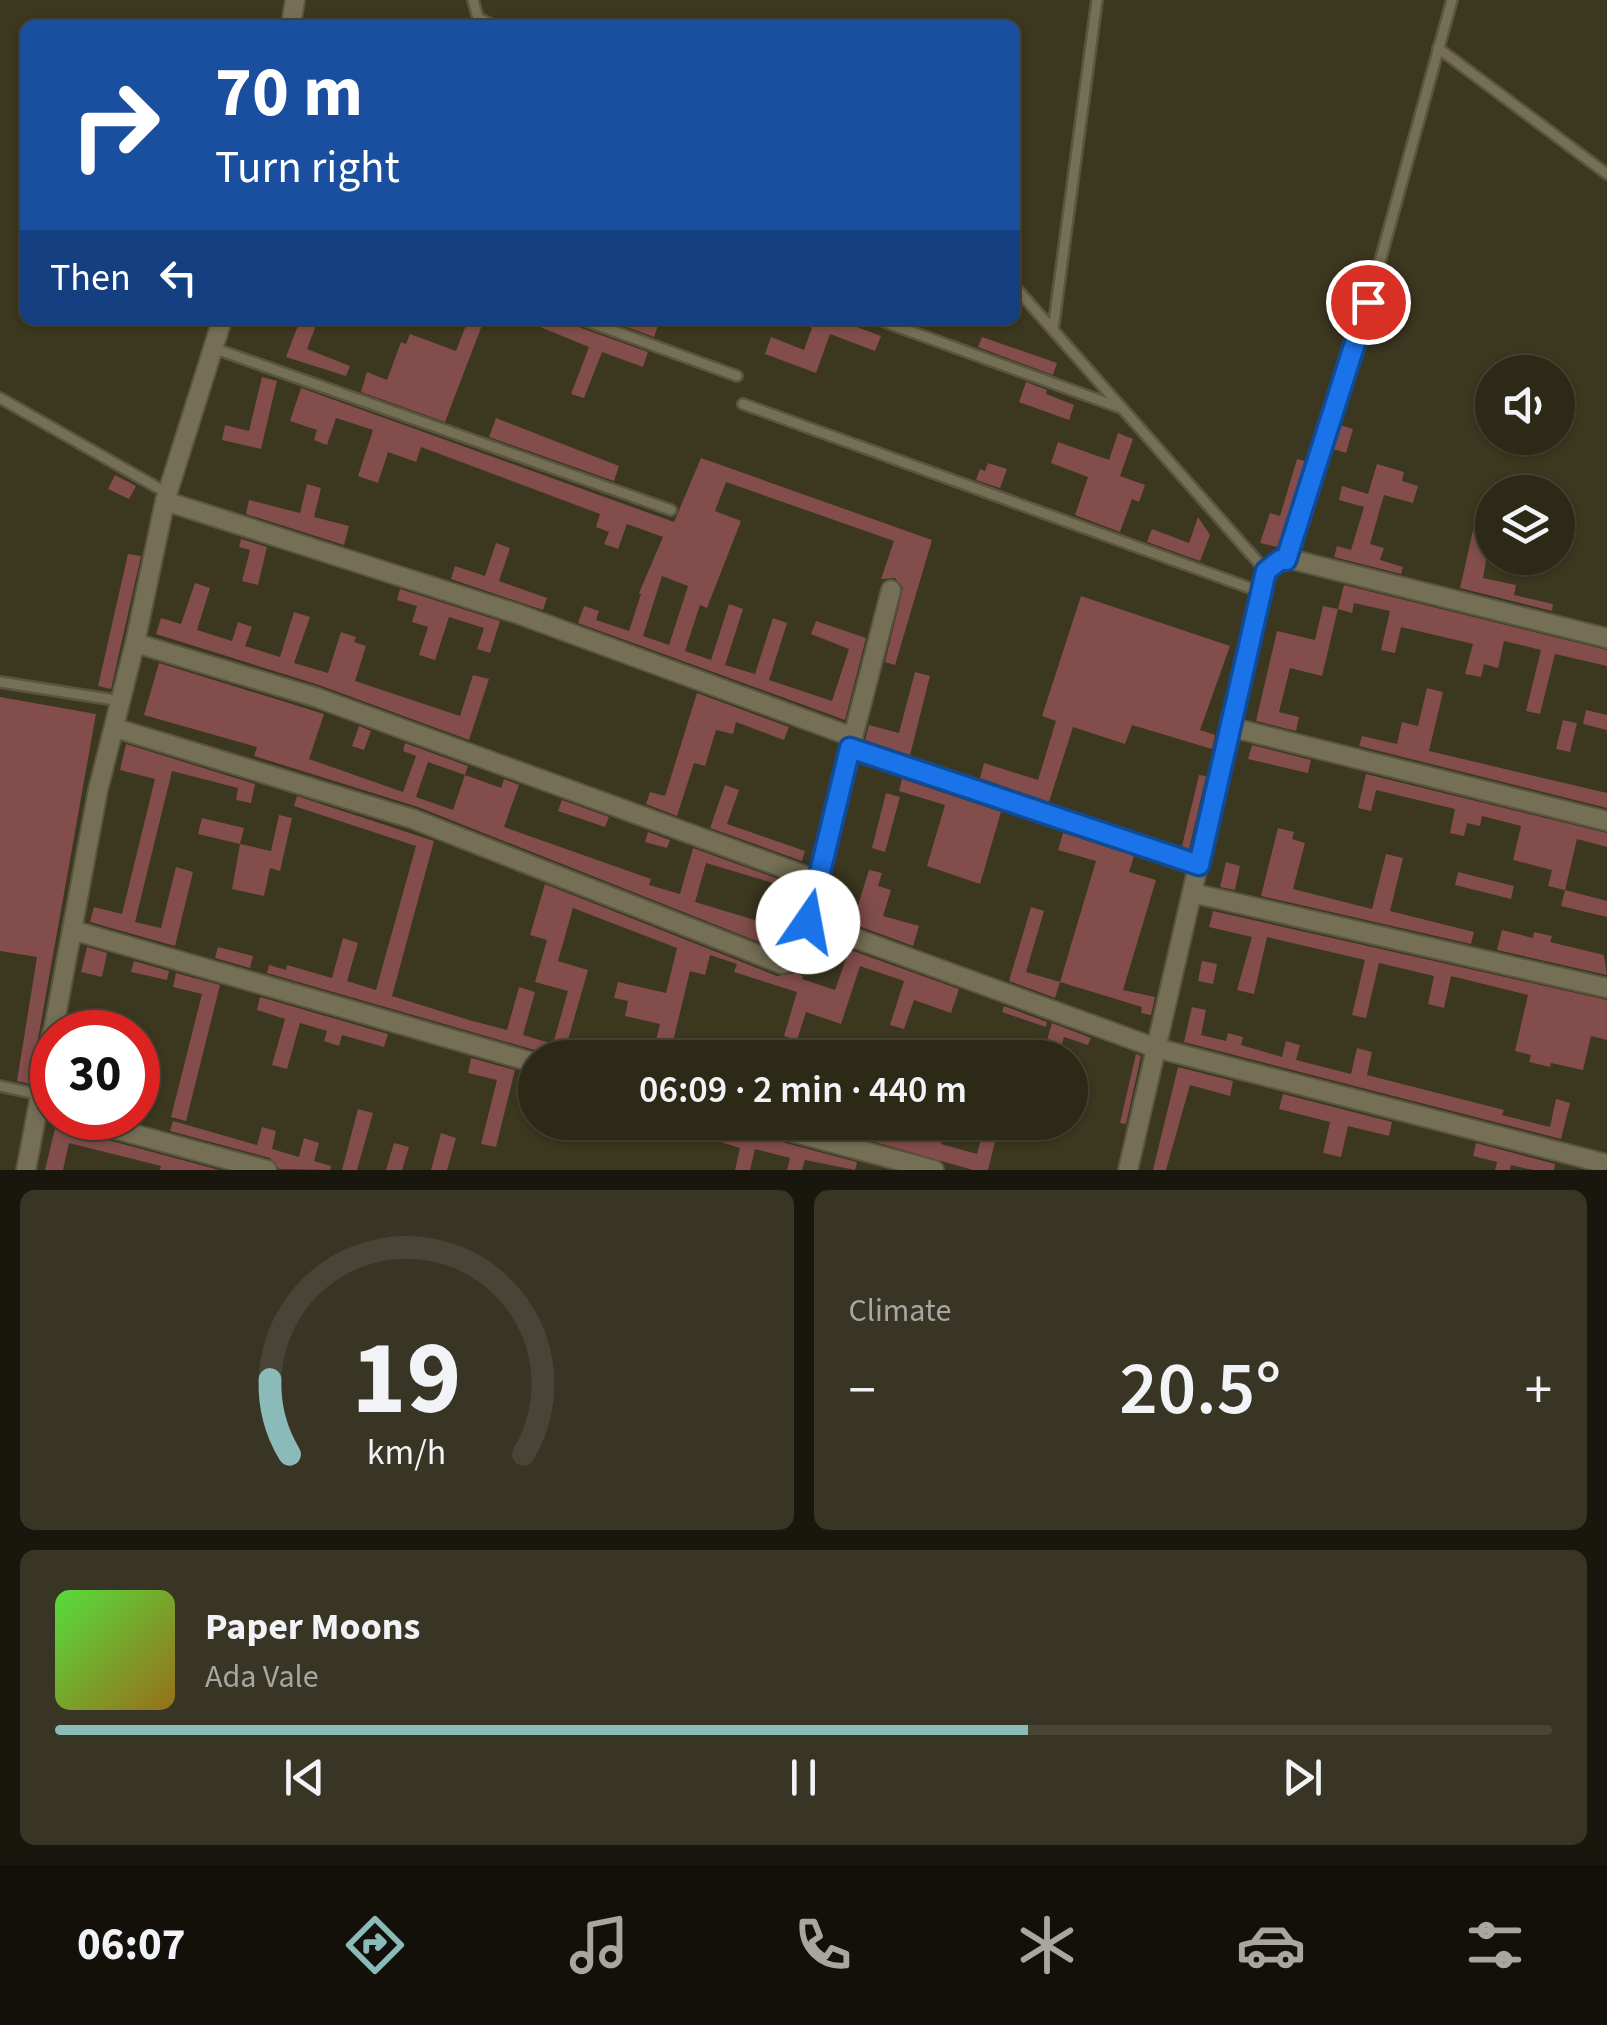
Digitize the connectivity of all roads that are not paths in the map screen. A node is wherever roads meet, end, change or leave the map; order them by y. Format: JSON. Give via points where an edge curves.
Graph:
{"nodes":[{"id":1,"x":1097,"y":0,"type":"edge"},
{"id":2,"x":1452,"y":0,"type":"edge"},
{"id":3,"x":1438,"y":48,"type":"junction"},
{"id":4,"x":1607,"y":174,"type":"edge"},
{"id":5,"x":1020,"y":293,"type":"edge"},
{"id":6,"x":220,"y":325,"type":"edge"},
{"id":7,"x":598,"y":325,"type":"edge"},
{"id":8,"x":893,"y":325,"type":"edge"},
{"id":9,"x":1053,"y":330,"type":"junction"},
{"id":10,"x":213,"y":348,"type":"junction"},
{"id":11,"x":736,"y":376,"type":"dead end"},
{"id":12,"x":0,"y":398,"type":"edge"},
{"id":13,"x":743,"y":404,"type":"dead end"},
{"id":14,"x":1122,"y":408,"type":"junction"},
{"id":15,"x":166,"y":497,"type":"junction"},
{"id":16,"x":671,"y":510,"type":"dead end"},
{"id":17,"x":1286,"y":560,"type":"junction"},
{"id":18,"x":1266,"y":571,"type":"junction"},
{"id":19,"x":890,"y":590,"type":"dead end"},
{"id":20,"x":1261,"y":592,"type":"junction"},
{"id":21,"x":1607,"y":638,"type":"edge"},
{"id":22,"x":135,"y":643,"type":"junction"},
{"id":23,"x":0,"y":682,"type":"edge"},
{"id":24,"x":121,"y":701,"type":"junction"},
{"id":25,"x":1230,"y":727,"type":"junction"},
{"id":26,"x":115,"y":728,"type":"junction"},
{"id":27,"x":852,"y":743,"type":"junction"},
{"id":28,"x":1607,"y":821,"type":"edge"},
{"id":29,"x":1199,"y":865,"type":"junction"},
{"id":30,"x":817,"y":880,"type":"junction"},
{"id":31,"x":1192,"y":893,"type":"junction"},
{"id":32,"x":808,"y":922,"type":"junction"},
{"id":33,"x":72,"y":930,"type":"junction"},
{"id":34,"x":1607,"y":988,"type":"edge"},
{"id":35,"x":57,"y":1010,"type":"edge"},
{"id":36,"x":1156,"y":1048,"type":"junction"},
{"id":37,"x":518,"y":1058,"type":"edge"},
{"id":38,"x":0,"y":1086,"type":"edge"},
{"id":39,"x":30,"y":1099,"type":"edge"},
{"id":40,"x":34,"y":1140,"type":"edge"},
{"id":41,"x":156,"y":1140,"type":"edge"},
{"id":42,"x":823,"y":1140,"type":"edge"},
{"id":43,"x":1607,"y":1164,"type":"edge"},
{"id":44,"x":26,"y":1170,"type":"edge"},
{"id":45,"x":267,"y":1170,"type":"edge"},
{"id":46,"x":934,"y":1170,"type":"edge"},
{"id":47,"x":1128,"y":1170,"type":"edge"}],
"edges":[{"from":1,"to":9,"type":"lane"},
{"from":2,"to":3,"type":"lane"},
{"from":3,"to":4,"type":"lane"},
{"from":3,"to":17,"type":"lane","via":[[1379,266]]},
{"from":5,"to":9,"type":"lane"},
{"from":6,"to":10,"type":"street"},
{"from":7,"to":11,"type":"lane"},
{"from":8,"to":14,"type":"lane"},
{"from":9,"to":14,"type":"lane"},
{"from":10,"to":15,"type":"street"},
{"from":10,"to":16,"type":"lane"},
{"from":12,"to":15,"type":"lane"},
{"from":13,"to":20,"type":"lane"},
{"from":14,"to":18,"type":"lane"},
{"from":15,"to":22,"type":"street"},
{"from":15,"to":27,"type":"street","via":[[518,614]]},
{"from":17,"to":18,"type":"street"},
{"from":17,"to":21,"type":"street"},
{"from":18,"to":20,"type":"street"},
{"from":19,"to":27,"type":"street"},
{"from":20,"to":25,"type":"street"},
{"from":22,"to":24,"type":"street"},
{"from":22,"to":30,"type":"street","via":[[315,698]]},
{"from":23,"to":24,"type":"lane"},
{"from":24,"to":26,"type":"street"},
{"from":25,"to":28,"type":"street"},
{"from":25,"to":29,"type":"street"},
{"from":26,"to":32,"type":"street","via":[[413,820],[777,962],[800,954]]},
{"from":26,"to":33,"type":"street"},
{"from":27,"to":29,"type":"street"},
{"from":27,"to":30,"type":"street"},
{"from":29,"to":31,"type":"street"},
{"from":30,"to":32,"type":"street"},
{"from":31,"to":34,"type":"street"},
{"from":31,"to":36,"type":"street"},
{"from":32,"to":36,"type":"street"},
{"from":33,"to":35,"type":"street"},
{"from":33,"to":37,"type":"street"},
{"from":36,"to":43,"type":"street"},
{"from":36,"to":47,"type":"street"},
{"from":38,"to":39,"type":"lane"},
{"from":40,"to":44,"type":"street"},
{"from":41,"to":45,"type":"street"},
{"from":42,"to":46,"type":"street"}]}
